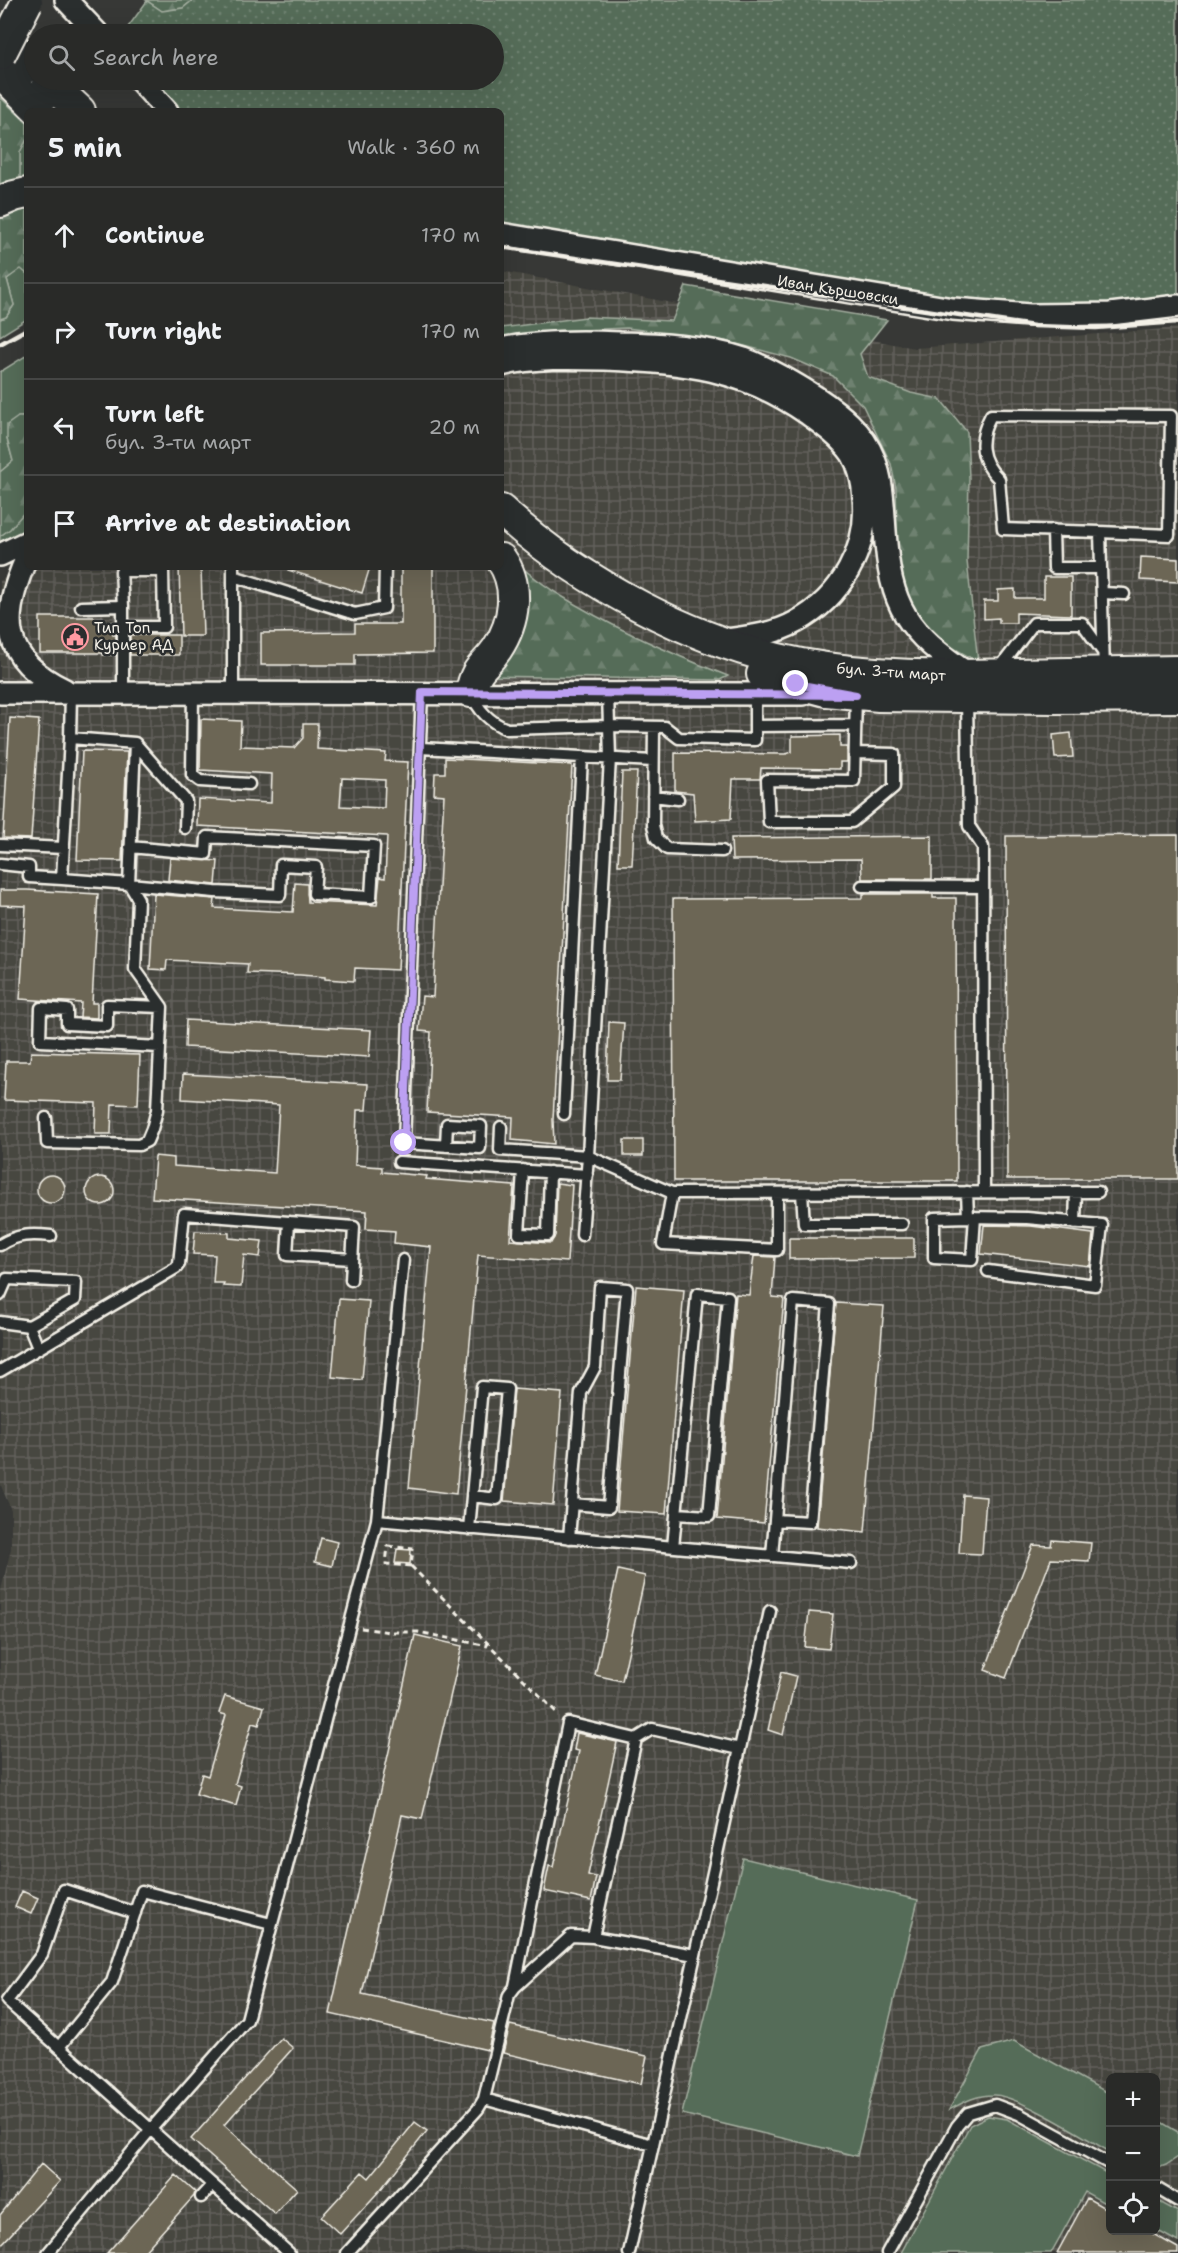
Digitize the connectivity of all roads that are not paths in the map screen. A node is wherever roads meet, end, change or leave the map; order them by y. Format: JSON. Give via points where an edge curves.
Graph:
{"nodes":[{"id":1,"x":66,"y":0,"type":"edge"},
{"id":2,"x":22,"y":1,"type":"edge"},
{"id":3,"x":0,"y":24,"type":"edge"},
{"id":4,"x":89,"y":24,"type":"edge"},
{"id":5,"x":0,"y":34,"type":"edge"},
{"id":6,"x":0,"y":55,"type":"edge"},
{"id":7,"x":24,"y":57,"type":"edge"},
{"id":8,"x":0,"y":72,"type":"edge"},
{"id":9,"x":58,"y":90,"type":"edge"},
{"id":10,"x":148,"y":90,"type":"edge"},
{"id":11,"x":36,"y":108,"type":"edge"},
{"id":12,"x":77,"y":108,"type":"edge"},
{"id":13,"x":164,"y":108,"type":"edge"},
{"id":14,"x":24,"y":194,"type":"edge"},
{"id":15,"x":0,"y":202,"type":"edge"},
{"id":16,"x":504,"y":234,"type":"edge"},
{"id":17,"x":1178,"y":306,"type":"edge"},
{"id":18,"x":504,"y":348,"type":"edge"},
{"id":19,"x":504,"y":365,"type":"edge"},
{"id":20,"x":504,"y":513,"type":"edge"},
{"id":21,"x":1053,"y":530,"type":"junction"},
{"id":22,"x":1100,"y":532,"type":"junction"},
{"id":23,"x":504,"y":538,"type":"edge"},
{"id":24,"x":24,"y":543,"type":"edge"},
{"id":25,"x":0,"y":555,"type":"edge"},
{"id":26,"x":24,"y":558,"type":"edge"},
{"id":27,"x":24,"y":562,"type":"edge"},
{"id":28,"x":504,"y":565,"type":"edge"},
{"id":29,"x":1101,"y":568,"type":"junction"},
{"id":30,"x":0,"y":570,"type":"edge"},
{"id":31,"x":385,"y":570,"type":"edge"},
{"id":32,"x":233,"y":572,"type":"edge"},
{"id":33,"x":1102,"y":593,"type":"junction"},
{"id":34,"x":1124,"y":594,"type":"dead end"},
{"id":35,"x":123,"y":606,"type":"junction"},
{"id":36,"x":81,"y":607,"type":"dead end"},
{"id":37,"x":123,"y":627,"type":"junction"},
{"id":38,"x":721,"y":640,"type":"junction"},
{"id":39,"x":1178,"y":671,"type":"edge"},
{"id":40,"x":1094,"y":679,"type":"junction"},
{"id":41,"x":977,"y":682,"type":"junction"},
{"id":42,"x":422,"y":692,"type":"junction"},
{"id":43,"x":471,"y":692,"type":"junction"},
{"id":44,"x":0,"y":693,"type":"edge"},
{"id":45,"x":71,"y":693,"type":"junction"},
{"id":46,"x":123,"y":693,"type":"junction"},
{"id":47,"x":193,"y":693,"type":"junction"},
{"id":48,"x":233,"y":693,"type":"junction"},
{"id":49,"x":608,"y":693,"type":"junction"},
{"id":50,"x":755,"y":693,"type":"junction"},
{"id":51,"x":856,"y":695,"type":"junction"},
{"id":52,"x":1178,"y":697,"type":"edge"},
{"id":53,"x":855,"y":725,"type":"junction"},
{"id":54,"x":609,"y":726,"type":"junction"},
{"id":55,"x":755,"y":726,"type":"junction"},
{"id":56,"x":654,"y":727,"type":"junction"},
{"id":57,"x":70,"y":738,"type":"junction"},
{"id":58,"x":135,"y":742,"type":"junction"},
{"id":59,"x":421,"y":748,"type":"junction"},
{"id":60,"x":855,"y":753,"type":"junction"},
{"id":61,"x":582,"y":757,"type":"junction"},
{"id":62,"x":609,"y":758,"type":"junction"},
{"id":63,"x":653,"y":761,"type":"junction"},
{"id":64,"x":249,"y":784,"type":"dead end"},
{"id":65,"x":653,"y":796,"type":"junction"},
{"id":66,"x":678,"y":799,"type":"dead end"},
{"id":67,"x":185,"y":828,"type":"dead end"},
{"id":68,"x":0,"y":845,"type":"edge"},
{"id":69,"x":64,"y":848,"type":"junction"},
{"id":70,"x":130,"y":848,"type":"junction"},
{"id":71,"x":722,"y":851,"type":"dead end"},
{"id":72,"x":0,"y":864,"type":"edge"},
{"id":73,"x":62,"y":879,"type":"junction"},
{"id":74,"x":129,"y":884,"type":"junction"},
{"id":75,"x":862,"y":886,"type":"dead end"},
{"id":76,"x":983,"y":887,"type":"junction"},
{"id":77,"x":162,"y":1007,"type":"junction"},
{"id":78,"x":160,"y":1047,"type":"junction"},
{"id":79,"x":564,"y":1114,"type":"dead end"},
{"id":80,"x":46,"y":1118,"type":"dead end"},
{"id":81,"x":501,"y":1127,"type":"dead end"},
{"id":82,"x":446,"y":1146,"type":"dead end"},
{"id":83,"x":588,"y":1156,"type":"junction"},
{"id":84,"x":399,"y":1162,"type":"dead end"},
{"id":85,"x":523,"y":1170,"type":"junction"},
{"id":86,"x":550,"y":1172,"type":"junction"},
{"id":87,"x":587,"y":1175,"type":"junction"},
{"id":88,"x":777,"y":1192,"type":"junction"},
{"id":89,"x":802,"y":1192,"type":"junction"},
{"id":90,"x":967,"y":1192,"type":"junction"},
{"id":91,"x":984,"y":1192,"type":"junction"},
{"id":92,"x":1076,"y":1192,"type":"junction"},
{"id":93,"x":1098,"y":1192,"type":"dead end"},
{"id":94,"x":672,"y":1193,"type":"junction"},
{"id":95,"x":971,"y":1217,"type":"junction"},
{"id":96,"x":289,"y":1222,"type":"junction"},
{"id":97,"x":1075,"y":1223,"type":"junction"},
{"id":98,"x":902,"y":1224,"type":"dead end"},
{"id":99,"x":582,"y":1235,"type":"dead end"},
{"id":100,"x":51,"y":1236,"type":"dead end"},
{"id":101,"x":0,"y":1245,"type":"edge"},
{"id":102,"x":352,"y":1259,"type":"junction"},
{"id":103,"x":403,"y":1260,"type":"dead end"},
{"id":104,"x":988,"y":1271,"type":"dead end"},
{"id":105,"x":351,"y":1280,"type":"dead end"},
{"id":106,"x":0,"y":1295,"type":"edge"},
{"id":107,"x":0,"y":1322,"type":"edge"},
{"id":108,"x":29,"y":1326,"type":"junction"},
{"id":109,"x":38,"y":1348,"type":"junction"},
{"id":110,"x":0,"y":1371,"type":"edge"},
{"id":111,"x":472,"y":1496,"type":"junction"},
{"id":112,"x":572,"y":1504,"type":"junction"},
{"id":113,"x":676,"y":1514,"type":"junction"},
{"id":114,"x":377,"y":1520,"type":"junction"},
{"id":115,"x":775,"y":1520,"type":"junction"},
{"id":116,"x":469,"y":1529,"type":"junction"},
{"id":117,"x":569,"y":1538,"type":"junction"},
{"id":118,"x":673,"y":1547,"type":"junction"},
{"id":119,"x":772,"y":1556,"type":"junction"},
{"id":120,"x":851,"y":1563,"type":"dead end"},
{"id":121,"x":770,"y":1611,"type":"dead end"},
{"id":122,"x":636,"y":1739,"type":"junction"},
{"id":123,"x":740,"y":1749,"type":"junction"},
{"id":124,"x":135,"y":1913,"type":"junction"},
{"id":125,"x":271,"y":1924,"type":"junction"},
{"id":126,"x":593,"y":1937,"type":"junction"},
{"id":127,"x":695,"y":1955,"type":"junction"},
{"id":128,"x":514,"y":1987,"type":"junction"},
{"id":129,"x":4,"y":1998,"type":"edge"},
{"id":130,"x":59,"y":2047,"type":"junction"},
{"id":131,"x":484,"y":2099,"type":"junction"},
{"id":132,"x":151,"y":2129,"type":"junction"},
{"id":133,"x":653,"y":2145,"type":"junction"},
{"id":134,"x":1106,"y":2162,"type":"edge"},
{"id":135,"x":212,"y":2185,"type":"junction"},
{"id":136,"x":1160,"y":2191,"type":"edge"},
{"id":137,"x":201,"y":2197,"type":"dead end"},
{"id":138,"x":1178,"y":2201,"type":"edge"},
{"id":139,"x":283,"y":2251,"type":"edge"},
{"id":140,"x":48,"y":2253,"type":"edge"},
{"id":141,"x":347,"y":2253,"type":"edge"},
{"id":142,"x":629,"y":2253,"type":"edge"},
{"id":143,"x":887,"y":2253,"type":"edge"}],
"edges":[{"from":1,"to":4,"type":"street"},
{"from":2,"to":3,"type":"main road"},
{"from":2,"to":6,"type":"main road","bridge":true},
{"from":5,"to":7,"type":"main road"},
{"from":8,"to":11,"type":"main road"},
{"from":9,"to":12,"type":"main road"},
{"from":10,"to":13,"type":"street"},
{"from":14,"to":15,"type":"main road"},
{"from":16,"to":17,"type":"street","name":"Иван Кършовски","via":[[953,309],[1030,315],[1110,314]]},
{"from":18,"to":41,"type":"street","via":[[569,341],[670,344],[707,350],[745,360],[785,378],[825,403],[856,429],[874,460],[881,484],[889,571],[901,609],[919,635]]},
{"from":19,"to":38,"type":"street","via":[[569,358],[704,367],[745,379],[779,395],[816,420],[852,454],[859,469],[865,511],[863,534],[840,585],[823,604],[796,622],[755,636]]},
{"from":20,"to":38,"type":"main road","name":"бул. 3-ти март","via":[[586,576],[672,622]]},
{"from":21,"to":22,"type":"lane"},
{"from":21,"to":22,"type":"lane","via":[[1003,529],[999,479],[991,472],[981,445],[982,430],[991,415],[1171,416],[1169,535]]},
{"from":21,"to":29,"type":"lane","via":[[1054,568]]},
{"from":22,"to":29,"type":"lane"},
{"from":23,"to":51,"type":"main road","name":"бул. 3-ти март","via":[[582,594],[638,626],[751,671]]},
{"from":24,"to":25,"type":"street"},
{"from":26,"to":30,"type":"street"},
{"from":27,"to":45,"type":"street","via":[[10,592],[8,636],[31,671]]},
{"from":28,"to":43,"type":"main road","via":[[514,596],[512,614],[497,649],[474,675]]},
{"from":29,"to":33,"type":"lane"},
{"from":31,"to":32,"type":"lane","via":[[384,608],[355,614]]},
{"from":32,"to":48,"type":"lane"},
{"from":33,"to":34,"type":"lane"},
{"from":33,"to":40,"type":"lane"},
{"from":35,"to":36,"type":"lane"},
{"from":35,"to":37,"type":"lane"},
{"from":35,"to":37,"type":"lane","via":[[121,571],[163,571],[164,627]]},
{"from":37,"to":46,"type":"lane"},
{"from":38,"to":41,"type":"main road","name":"бул. 3-ти март","via":[[800,663]]},
{"from":39,"to":40,"type":"main road","name":"бул. 3-ти март"},
{"from":40,"to":41,"type":"main road","name":"бул. 3-ти март"},
{"from":40,"to":41,"type":"main road","name":"бул. 3-ти март","via":[[1021,698]]},
{"from":40,"to":41,"type":"lane","via":[[1082,623],[1034,623]]},
{"from":40,"to":52,"type":"main road","name":"бул. 3-ти март"},
{"from":41,"to":51,"type":"main road","name":"бул. 3-ти март"},
{"from":41,"to":76,"type":"lane","via":[[969,826],[983,847]]},
{"from":42,"to":43,"type":"street"},
{"from":42,"to":48,"type":"street"},
{"from":42,"to":59,"type":"lane"},
{"from":43,"to":49,"type":"street"},
{"from":43,"to":54,"type":"lane","via":[[486,717],[507,729]]},
{"from":44,"to":45,"type":"street"},
{"from":45,"to":46,"type":"street"},
{"from":45,"to":57,"type":"lane"},
{"from":46,"to":47,"type":"street"},
{"from":47,"to":48,"type":"street"},
{"from":47,"to":64,"type":"lane","via":[[192,776],[200,781]]},
{"from":49,"to":50,"type":"street"},
{"from":49,"to":54,"type":"lane"},
{"from":50,"to":51,"type":"street"},
{"from":50,"to":55,"type":"lane"},
{"from":51,"to":53,"type":"lane"},
{"from":53,"to":55,"type":"lane"},
{"from":53,"to":60,"type":"lane"},
{"from":54,"to":56,"type":"lane"},
{"from":54,"to":62,"type":"lane"},
{"from":55,"to":56,"type":"lane","via":[[755,740],[679,738],[665,727]]},
{"from":56,"to":63,"type":"lane"},
{"from":57,"to":58,"type":"lane"},
{"from":57,"to":69,"type":"lane"},
{"from":58,"to":67,"type":"lane","via":[[186,801]]},
{"from":58,"to":70,"type":"lane"},
{"from":59,"to":61,"type":"lane"},
{"from":59,"to":82,"type":"lane","via":[[404,1143]]},
{"from":60,"to":60,"type":"lane","via":[[894,754],[894,788],[852,822],[769,822],[767,780],[854,781]]},
{"from":61,"to":62,"type":"lane"},
{"from":61,"to":79,"type":"lane"},
{"from":62,"to":63,"type":"lane"},
{"from":62,"to":83,"type":"lane"},
{"from":63,"to":65,"type":"lane"},
{"from":65,"to":66,"type":"lane"},
{"from":65,"to":71,"type":"lane","via":[[652,825],[656,838],[666,849]]},
{"from":68,"to":69,"type":"lane"},
{"from":69,"to":73,"type":"lane"},
{"from":70,"to":74,"type":"lane"},
{"from":70,"to":74,"type":"lane","via":[[206,854],[207,837],[374,846],[371,897],[314,894],[316,867],[281,865],[280,895]]},
{"from":72,"to":73,"type":"lane","via":[[29,867],[29,877]]},
{"from":73,"to":74,"type":"lane"},
{"from":74,"to":77,"type":"lane","via":[[138,899],[135,969]]},
{"from":75,"to":76,"type":"lane"},
{"from":76,"to":91,"type":"lane"},
{"from":77,"to":78,"type":"lane"},
{"from":77,"to":78,"type":"lane","via":[[108,1005],[107,1026],[67,1024],[67,1010],[41,1008],[40,1041]]},
{"from":78,"to":80,"type":"lane","via":[[157,1110],[147,1141],[139,1145],[46,1143]]},
{"from":81,"to":83,"type":"lane","via":[[500,1150]]},
{"from":83,"to":87,"type":"lane"},
{"from":83,"to":94,"type":"lane"},
{"from":84,"to":85,"type":"lane"},
{"from":85,"to":86,"type":"lane"},
{"from":85,"to":86,"type":"lane","via":[[519,1234],[548,1235]]},
{"from":86,"to":87,"type":"lane"},
{"from":87,"to":99,"type":"lane"},
{"from":88,"to":89,"type":"lane"},
{"from":88,"to":94,"type":"lane"},
{"from":88,"to":94,"type":"lane","via":[[777,1250],[663,1244]]},
{"from":89,"to":90,"type":"lane"},
{"from":89,"to":98,"type":"lane","via":[[804,1224]]},
{"from":90,"to":91,"type":"lane"},
{"from":90,"to":95,"type":"lane"},
{"from":91,"to":92,"type":"lane"},
{"from":92,"to":93,"type":"lane"},
{"from":92,"to":97,"type":"lane"},
{"from":95,"to":95,"type":"lane","via":[[972,1260],[934,1258],[934,1218]]},
{"from":95,"to":97,"type":"lane"},
{"from":96,"to":102,"type":"lane","via":[[354,1227]]},
{"from":96,"to":102,"type":"lane","via":[[287,1255]]},
{"from":96,"to":109,"type":"lane","via":[[184,1214],[176,1268]]},
{"from":97,"to":104,"type":"lane","via":[[1102,1225],[1095,1285]]},
{"from":100,"to":101,"type":"lane","via":[[25,1234]]},
{"from":102,"to":105,"type":"lane"},
{"from":103,"to":114,"type":"lane"},
{"from":106,"to":108,"type":"lane","via":[[7,1279],[76,1282],[75,1300]]},
{"from":107,"to":108,"type":"lane"},
{"from":108,"to":109,"type":"lane"},
{"from":109,"to":110,"type":"lane"},
{"from":111,"to":111,"type":"lane","via":[[496,1499],[507,1389],[482,1387]]},
{"from":111,"to":116,"type":"lane"},
{"from":112,"to":112,"type":"lane","via":[[609,1507],[627,1289],[600,1287],[595,1367],[582,1393]]},
{"from":112,"to":117,"type":"lane"},
{"from":113,"to":113,"type":"lane","via":[[709,1516],[728,1297],[697,1294]]},
{"from":113,"to":118,"type":"lane"},
{"from":114,"to":116,"type":"lane"},
{"from":114,"to":125,"type":"lane"},
{"from":115,"to":115,"type":"lane","via":[[810,1522],[829,1304],[793,1301]]},
{"from":115,"to":119,"type":"lane"},
{"from":116,"to":117,"type":"lane"},
{"from":117,"to":118,"type":"lane"},
{"from":118,"to":119,"type":"lane"},
{"from":119,"to":120,"type":"lane"},
{"from":121,"to":123,"type":"lane"},
{"from":122,"to":123,"type":"lane","via":[[652,1729]]},
{"from":122,"to":126,"type":"lane"},
{"from":122,"to":128,"type":"lane","via":[[568,1723]]},
{"from":123,"to":127,"type":"lane"},
{"from":124,"to":125,"type":"lane","via":[[142,1891]]},
{"from":124,"to":129,"type":"lane","via":[[64,1890],[42,1954]]},
{"from":124,"to":130,"type":"lane","via":[[112,1982]]},
{"from":125,"to":132,"type":"lane","via":[[247,2020]]},
{"from":126,"to":127,"type":"lane"},
{"from":126,"to":128,"type":"lane","via":[[571,1936]]},
{"from":127,"to":133,"type":"lane"},
{"from":128,"to":131,"type":"lane"},
{"from":129,"to":130,"type":"lane"},
{"from":130,"to":132,"type":"lane"},
{"from":131,"to":133,"type":"lane"},
{"from":131,"to":141,"type":"lane","via":[[469,2121]]},
{"from":132,"to":135,"type":"lane"},
{"from":132,"to":140,"type":"lane"},
{"from":133,"to":142,"type":"lane"},
{"from":134,"to":143,"type":"lane","via":[[995,2105],[968,2113],[957,2126]]},
{"from":135,"to":137,"type":"lane"},
{"from":135,"to":139,"type":"lane"},
{"from":136,"to":138,"type":"lane"}]}
